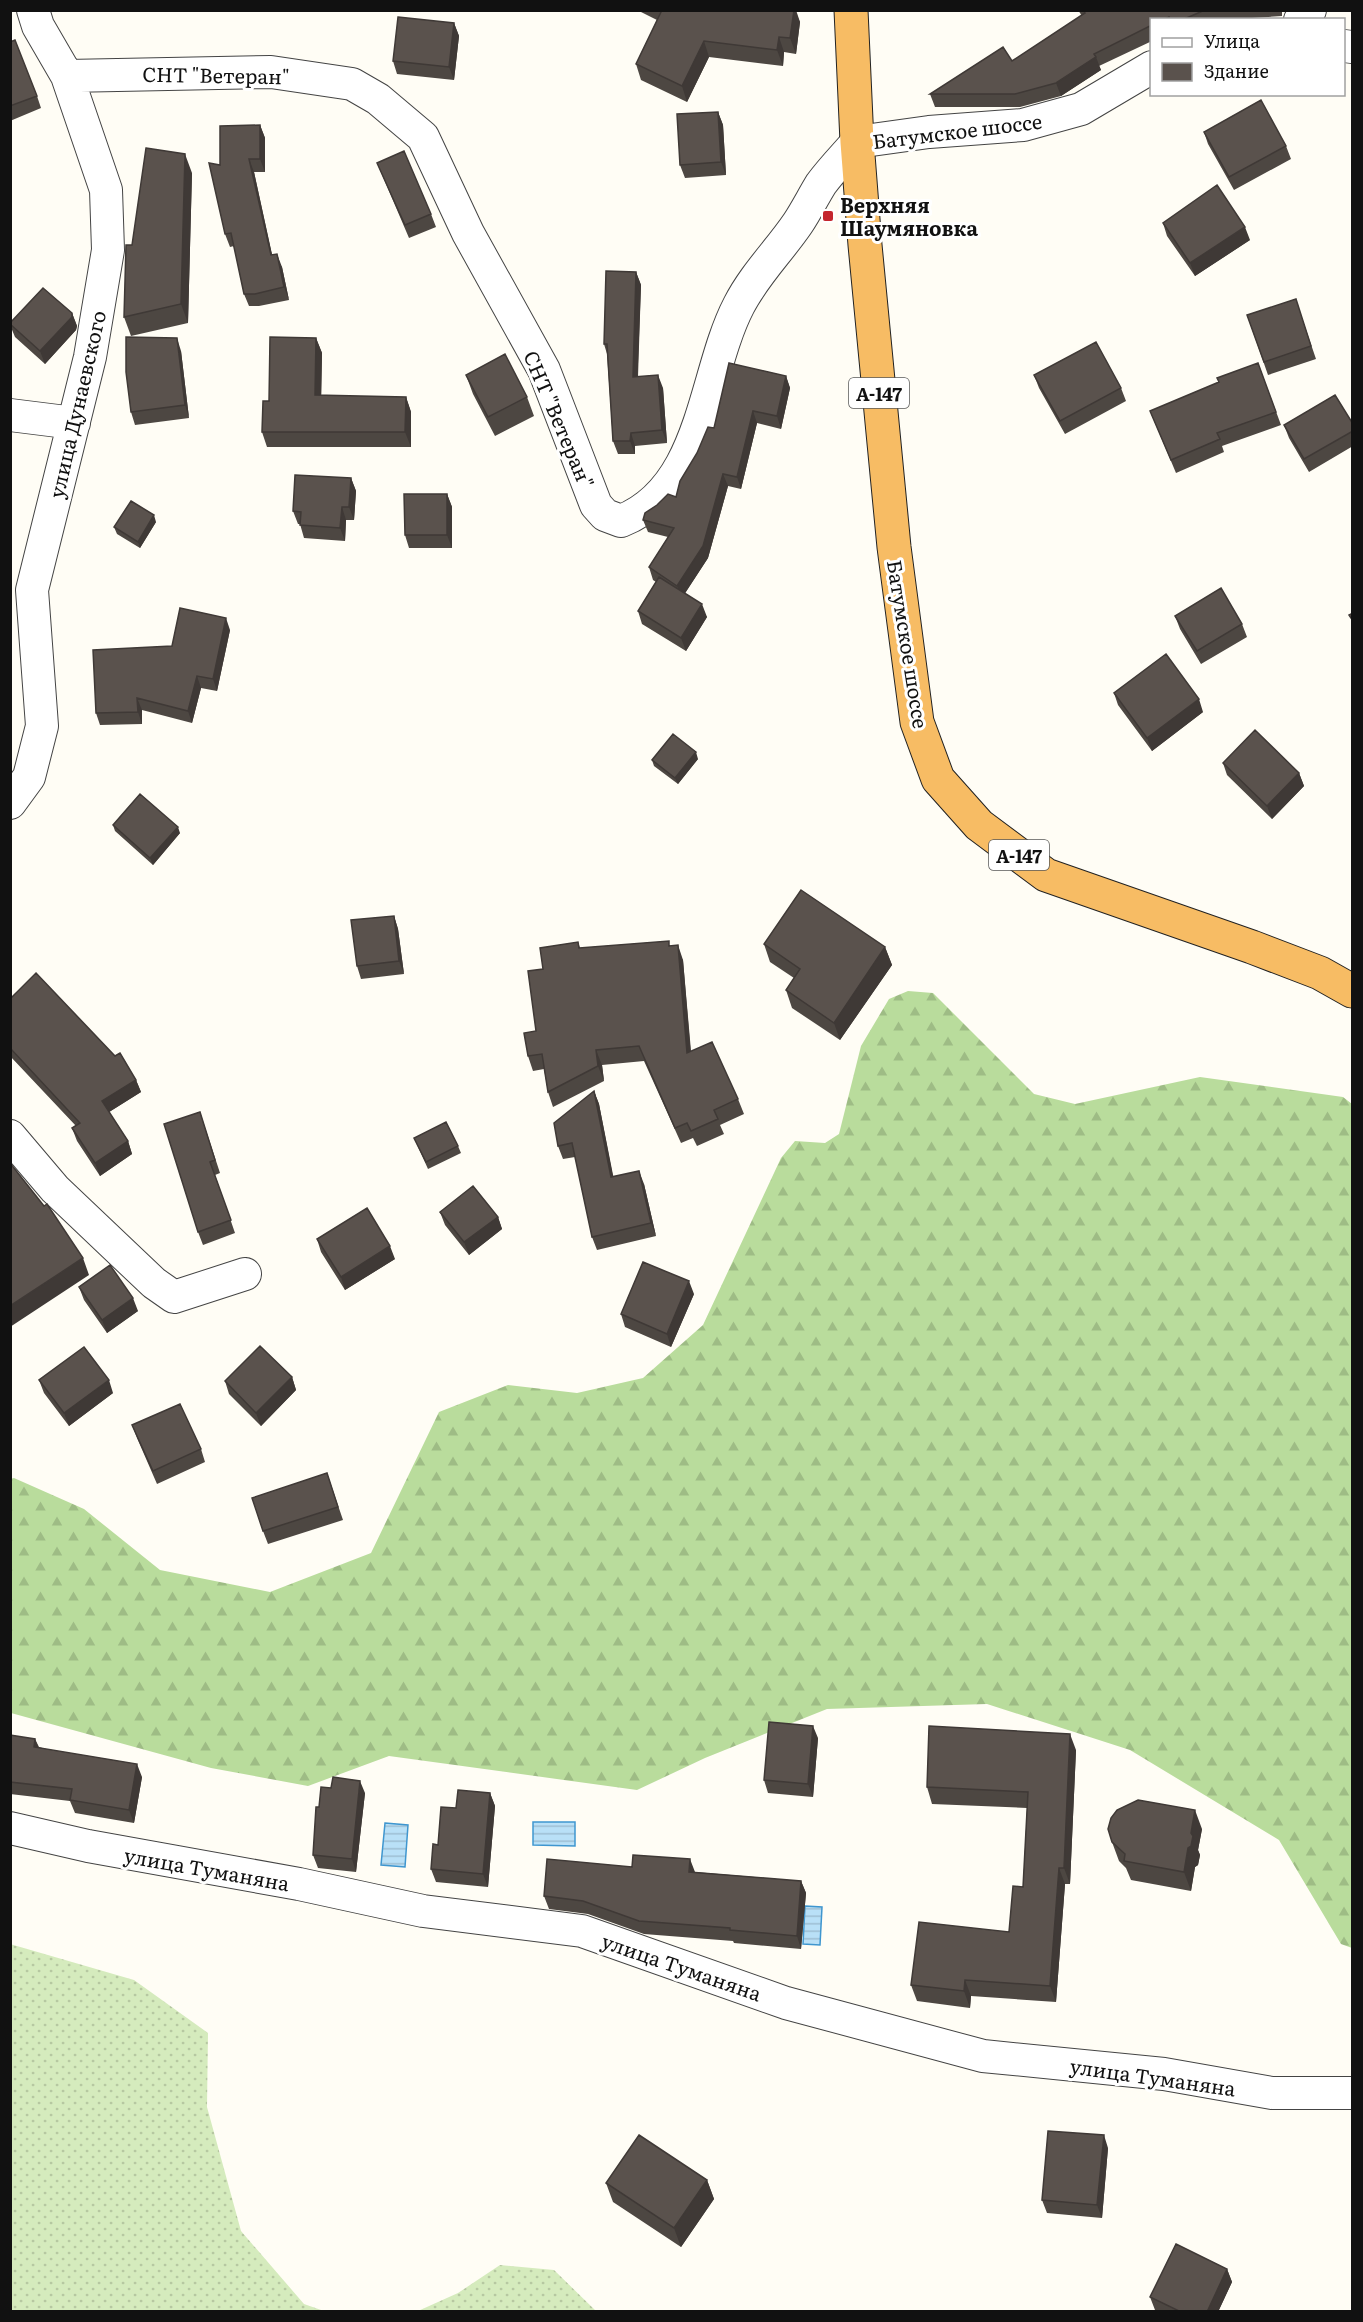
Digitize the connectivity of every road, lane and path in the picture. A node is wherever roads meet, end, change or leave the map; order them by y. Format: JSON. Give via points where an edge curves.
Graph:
{"nodes":[{"id":1,"x":33,"y":10,"type":"edge"},
{"id":2,"x":851,"y":10,"type":"edge"},
{"id":3,"x":1150,"y":68,"type":"edge"},
{"id":4,"x":67,"y":76,"type":"junction"},
{"id":5,"x":857,"y":142,"type":"junction"},
{"id":6,"x":10,"y":415,"type":"edge"},
{"id":7,"x":74,"y":423,"type":"junction"},
{"id":8,"x":10,"y":803,"type":"edge"},
{"id":9,"x":1353,"y":992,"type":"edge"},
{"id":10,"x":10,"y":1136,"type":"edge"},
{"id":11,"x":245,"y":1274,"type":"dead end"},
{"id":12,"x":10,"y":1828,"type":"edge"},
{"id":13,"x":1353,"y":2093,"type":"edge"}],
"edges":[{"from":1,"to":4,"type":"street","name":"улица Дунаевского"},
{"from":2,"to":5,"type":"highway","name":"Батумское шоссе","number":"А-147"},
{"from":3,"to":5,"type":"street","name":"Батумское шоссе","via":[[1081,109],[1023,125]]},
{"from":4,"to":5,"type":"street","name":"СНТ \"Ветеран\"","via":[[271,72],[352,84],[378,99],[423,137],[468,232],[544,370],[596,506],[605,515],[621,521],[640,514],[669,486],[702,420],[717,363],[738,307],[822,183]]},
{"from":4,"to":7,"type":"street","name":"улица Дунаевского","via":[[106,190],[108,250]]},
{"from":5,"to":9,"type":"highway","name":"Батумское шоссе","number":"А-147","via":[[894,547],[917,722],[938,779],[979,825],[1046,875],[1252,947],[1320,973]]},
{"from":6,"to":7,"type":"street"},
{"from":7,"to":8,"type":"street","name":"улица Дунаевского","via":[[32,590],[42,726],[29,777]]},
{"from":10,"to":11,"type":"street","via":[[54,1189],[174,1297]]},
{"from":12,"to":13,"type":"street","name":"улица Туманяна","via":[[423,1911],[582,1931],[786,2003],[983,2056],[1164,2074],[1272,2093]]}]}
